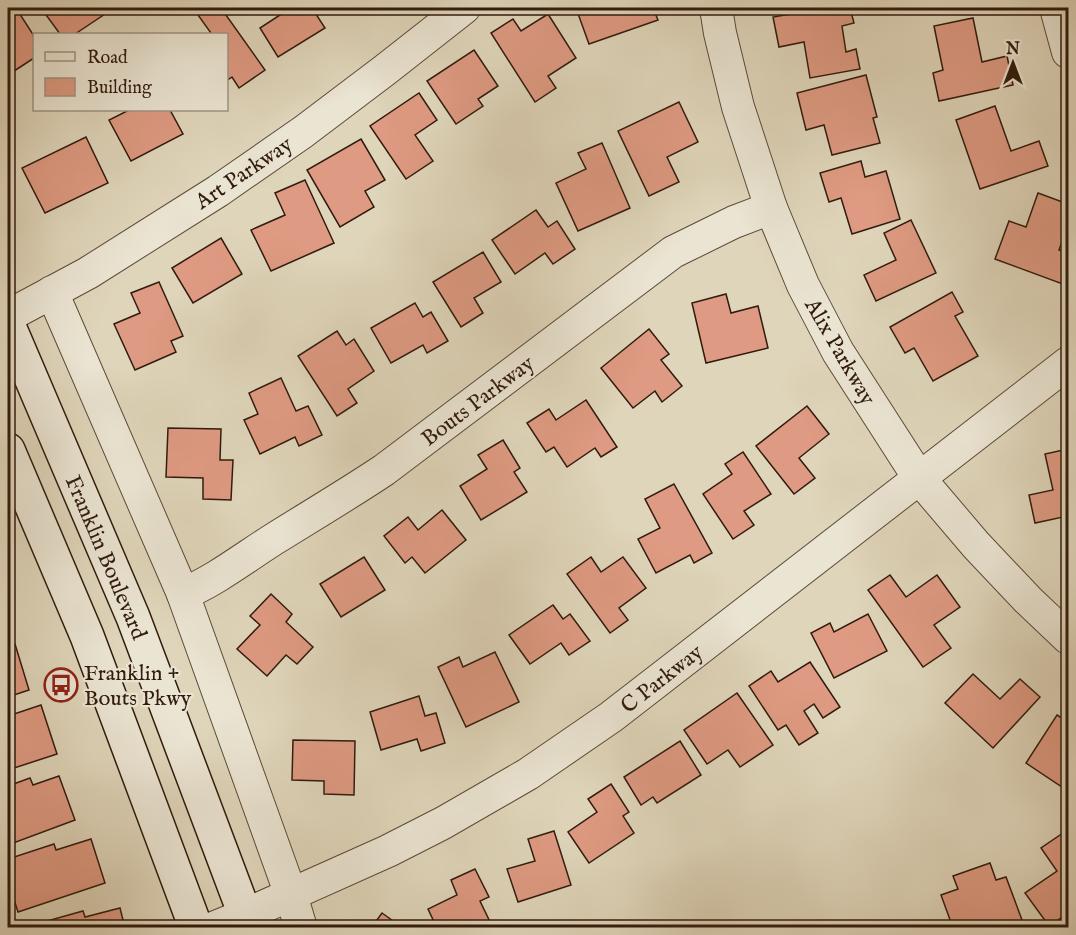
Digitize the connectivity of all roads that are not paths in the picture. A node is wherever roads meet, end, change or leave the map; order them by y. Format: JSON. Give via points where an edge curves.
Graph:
{"nodes":[{"id":1,"x":464,"y":8,"type":"edge"},
{"id":2,"x":716,"y":8,"type":"edge"},
{"id":3,"x":1056,"y":8,"type":"edge"},
{"id":4,"x":1068,"y":52,"type":"edge"},
{"id":5,"x":771,"y":208,"type":"junction"},
{"id":6,"x":52,"y":292,"type":"junction"},
{"id":7,"x":8,"y":316,"type":"edge"},
{"id":8,"x":8,"y":324,"type":"edge"},
{"id":9,"x":1068,"y":363,"type":"edge"},
{"id":10,"x":8,"y":450,"type":"edge"},
{"id":11,"x":919,"y":478,"type":"junction"},
{"id":12,"x":183,"y":594,"type":"junction"},
{"id":13,"x":1068,"y":638,"type":"edge"},
{"id":14,"x":291,"y":895,"type":"junction"},
{"id":15,"x":248,"y":921,"type":"edge"},
{"id":16,"x":196,"y":927,"type":"edge"},
{"id":17,"x":213,"y":927,"type":"edge"},
{"id":18,"x":301,"y":927,"type":"edge"}],
"edges":[{"from":1,"to":6,"type":"street","name":"Art Parkway","via":[[339,105],[228,184]]},
{"from":2,"to":5,"type":"street","name":"Alix Parkway","via":[[738,107]]},
{"from":3,"to":4,"type":"street"},
{"from":5,"to":11,"type":"street","name":"Alix Parkway","via":[[803,285],[838,352]]},
{"from":5,"to":12,"type":"street","name":"Bouts Parkway","via":[[673,252],[384,470],[203,586]]},
{"from":6,"to":7,"type":"street","name":"Art Parkway"},
{"from":6,"to":12,"type":"street"},
{"from":8,"to":15,"type":"main road","name":"Franklin Boulevard","via":[[133,617]]},
{"from":9,"to":11,"type":"street","name":"C Parkway"},
{"from":10,"to":16,"type":"main road","via":[[87,636]]},
{"from":11,"to":13,"type":"street","name":"Alix Parkway","via":[[976,545]]},
{"from":11,"to":14,"type":"street","name":"C Parkway","via":[[611,717],[528,774],[443,823]]},
{"from":12,"to":14,"type":"street"},
{"from":14,"to":15,"type":"street","name":"C Parkway"},
{"from":14,"to":18,"type":"street"},
{"from":15,"to":17,"type":"street","name":"C Parkway"}]}
